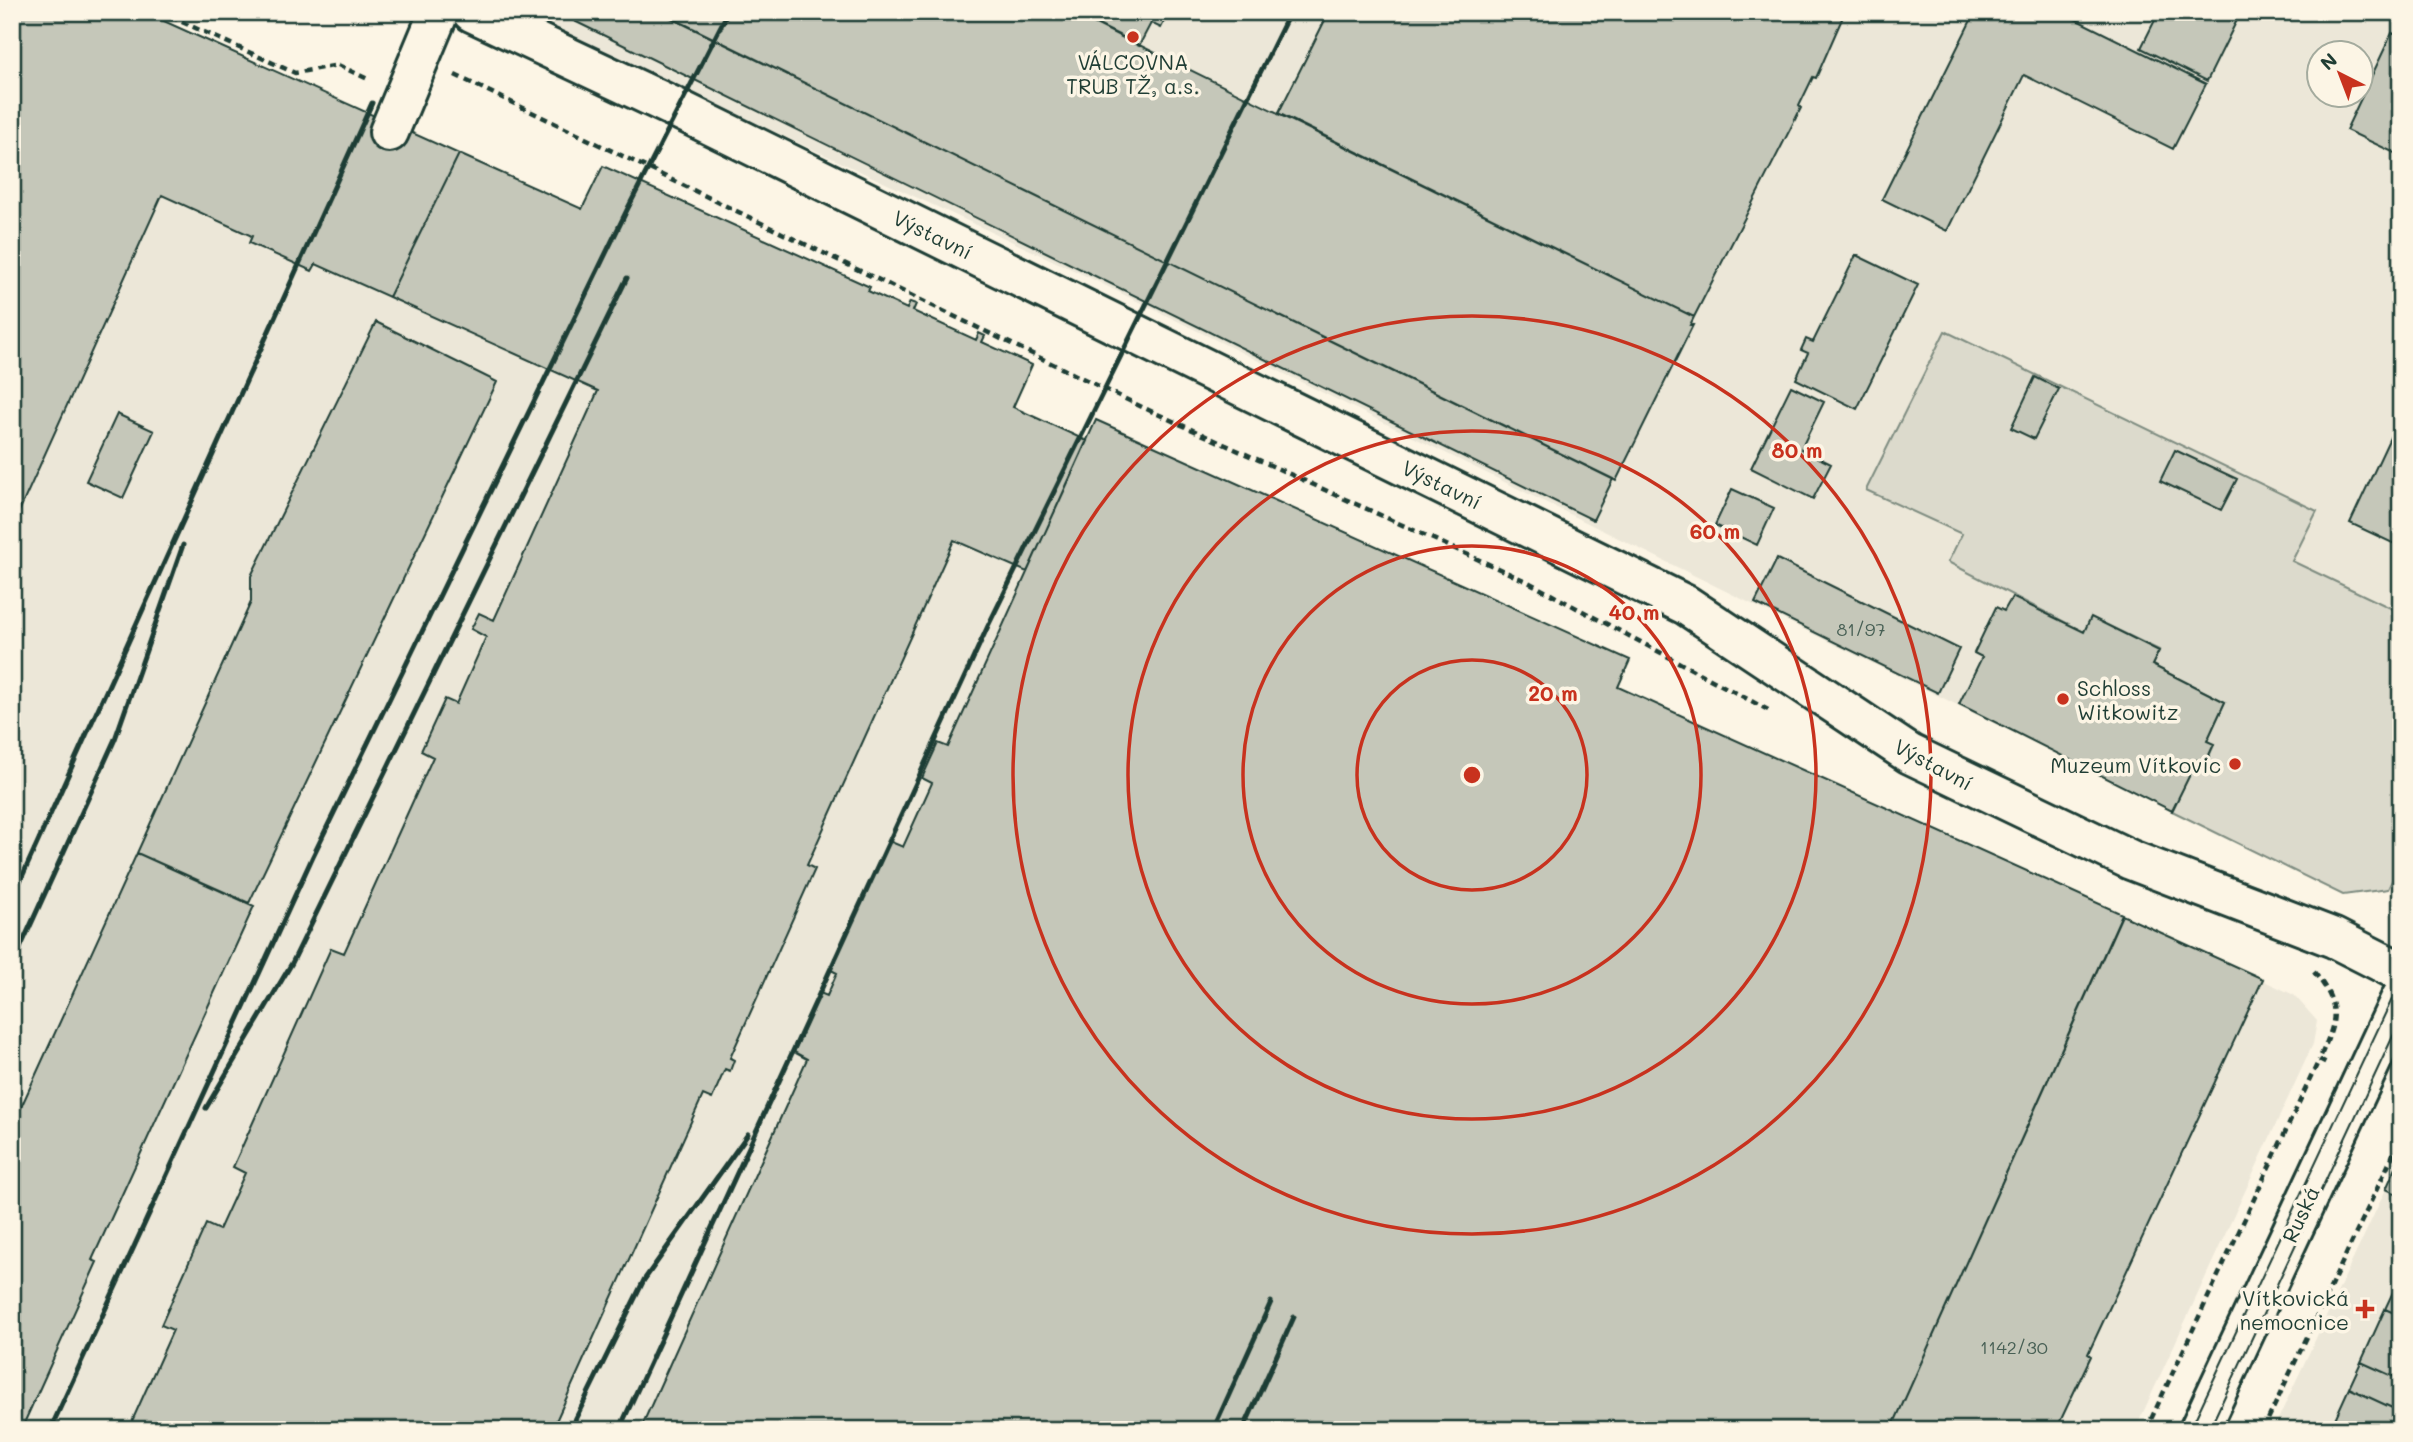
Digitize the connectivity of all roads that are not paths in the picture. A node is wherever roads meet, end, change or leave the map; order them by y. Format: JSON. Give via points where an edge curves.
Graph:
{"nodes":[{"id":1,"x":439,"y":12,"type":"edge"},
{"id":2,"x":472,"y":12,"type":"edge"},
{"id":3,"x":389,"y":132,"type":"dead end"},
{"id":4,"x":2401,"y":972,"type":"edge"},
{"id":5,"x":2401,"y":998,"type":"edge"},
{"id":6,"x":2199,"y":1430,"type":"edge"}],
"edges":[{"from":1,"to":3,"type":"street"},
{"from":2,"to":4,"type":"street","name":"Výstavní","via":[[678,108],[1686,605],[1910,754],[2131,860],[2334,938]]},
{"from":5,"to":6,"type":"street","name":"Ruská"}]}
